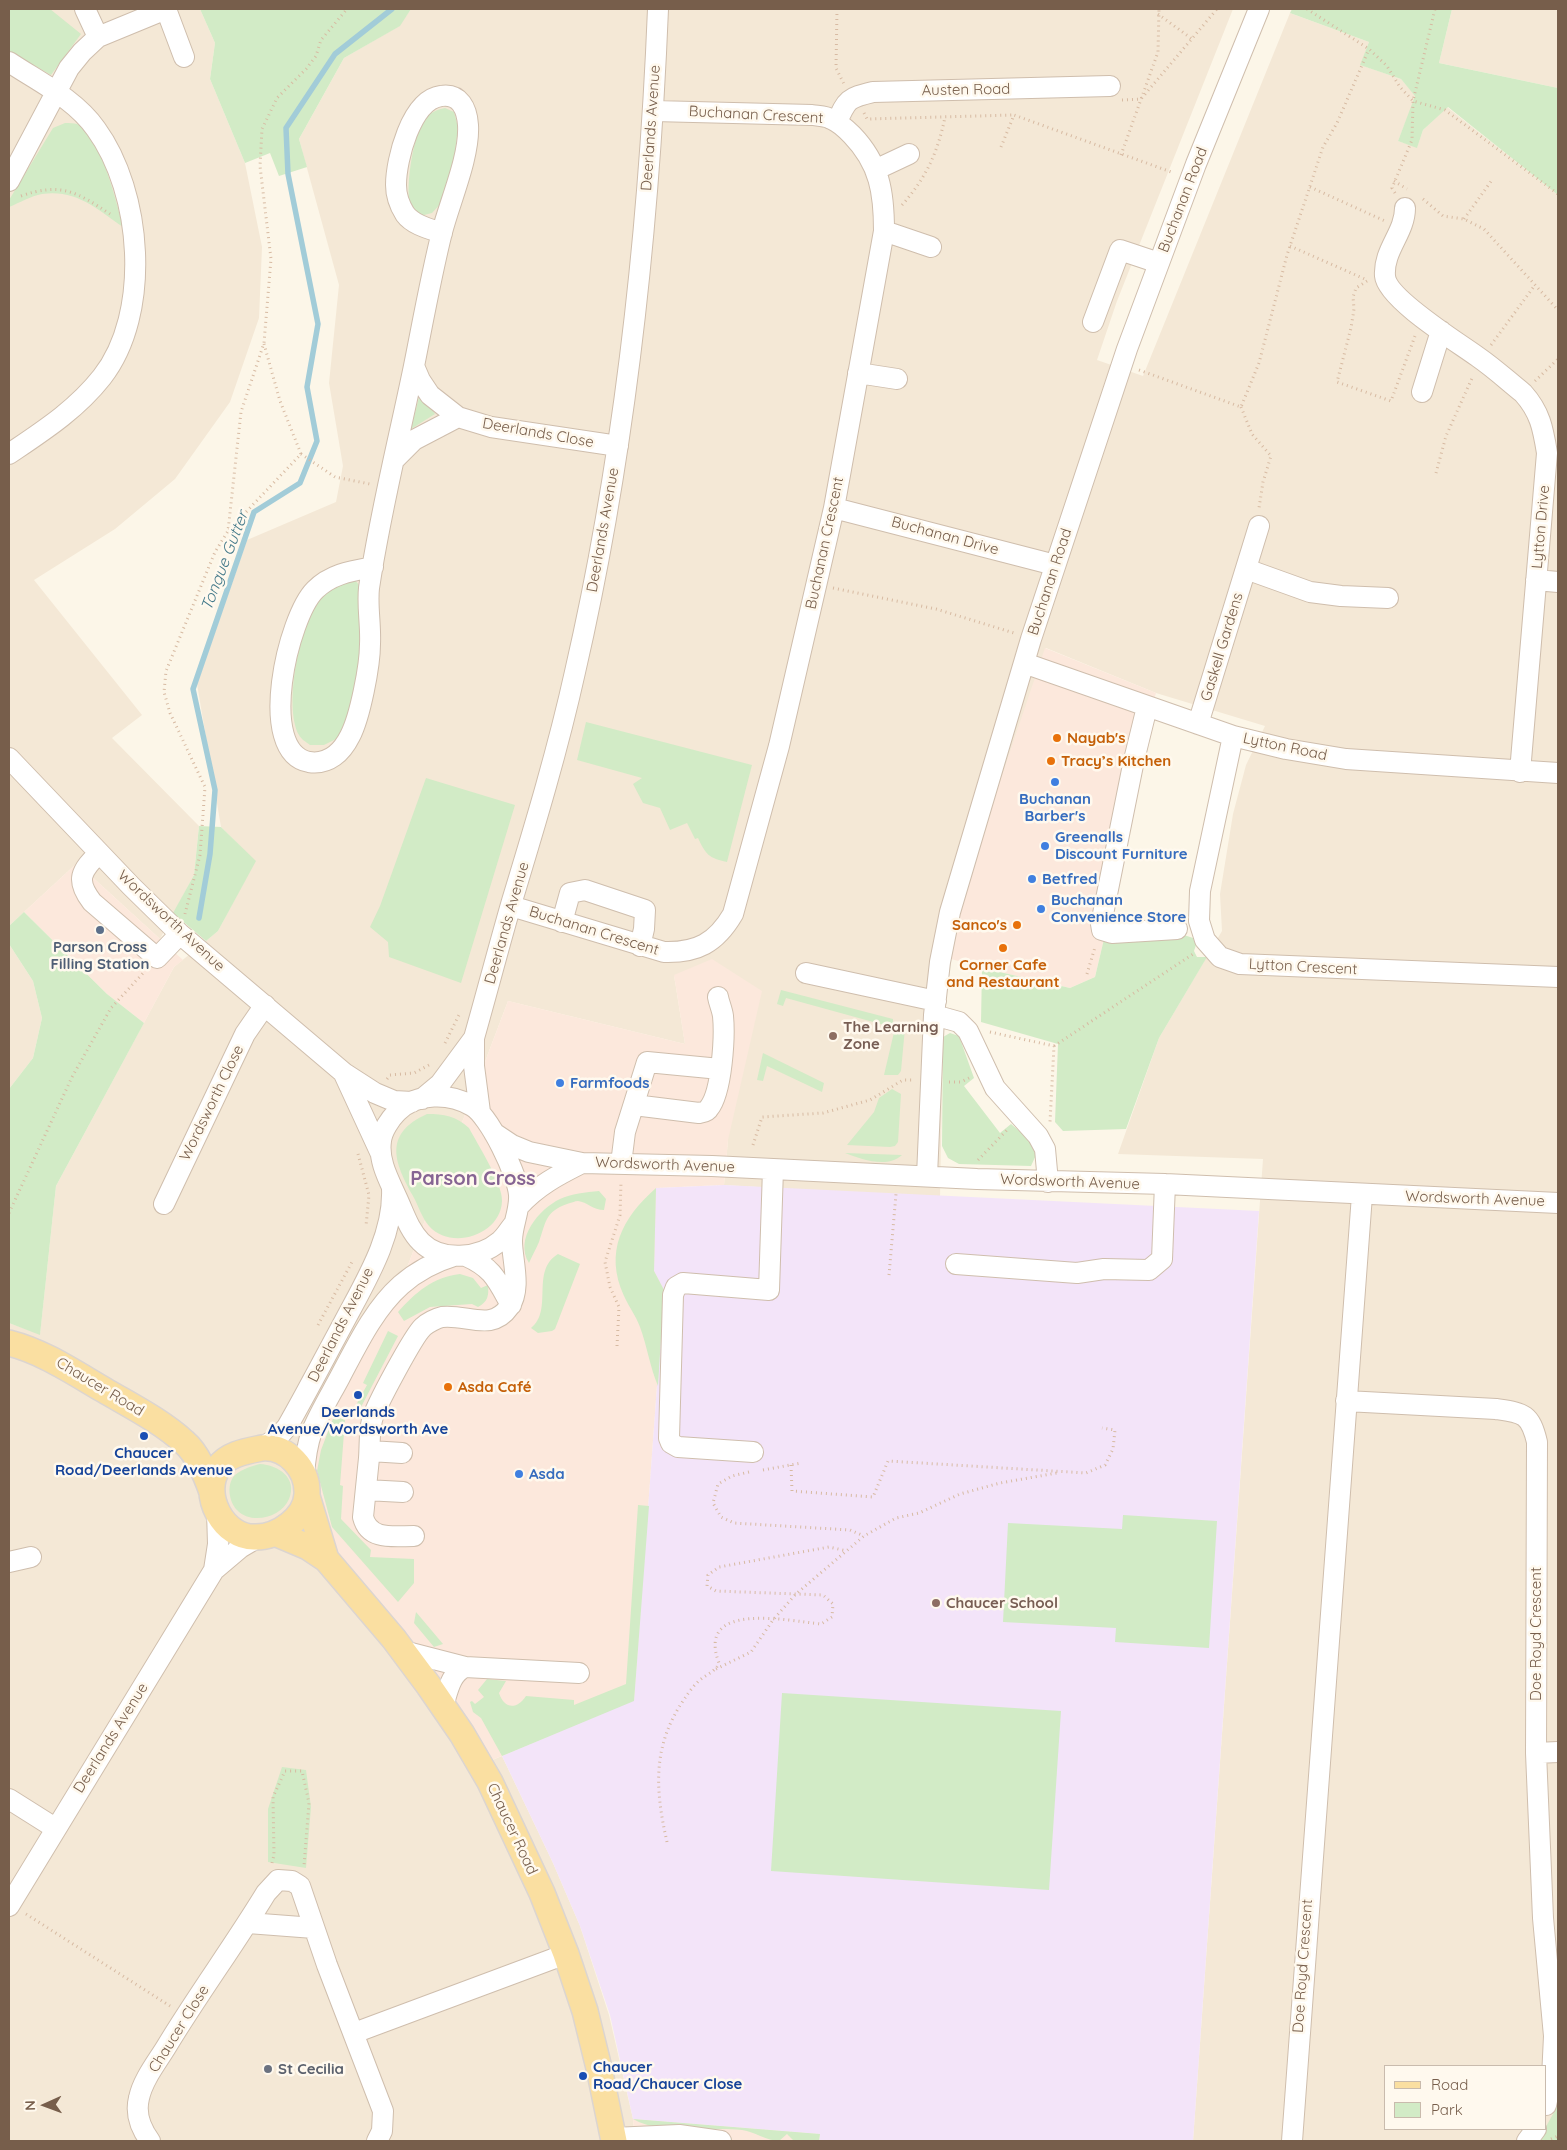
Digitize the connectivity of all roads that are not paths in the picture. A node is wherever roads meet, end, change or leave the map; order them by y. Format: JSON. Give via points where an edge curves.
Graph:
{"nodes":[{"id":1,"x":85,"y":9,"type":"edge"},
{"id":2,"x":166,"y":9,"type":"edge"},
{"id":3,"x":658,"y":9,"type":"edge"},
{"id":4,"x":1259,"y":9,"type":"edge"},
{"id":5,"x":98,"y":37,"type":"junction"},
{"id":6,"x":184,"y":57,"type":"dead end"},
{"id":7,"x":9,"y":62,"type":"edge"},
{"id":8,"x":1110,"y":86,"type":"road end"},
{"id":9,"x":57,"y":92,"type":"junction"},
{"id":10,"x":654,"y":111,"type":"junction"},
{"id":11,"x":837,"y":122,"type":"junction"},
{"id":12,"x":909,"y":154,"type":"dead end"},
{"id":13,"x":875,"y":170,"type":"junction"},
{"id":14,"x":13,"y":189,"type":"edge"},
{"id":15,"x":1413,"y":200,"type":"road end"},
{"id":16,"x":884,"y":222,"type":"junction"},
{"id":17,"x":442,"y":233,"type":"junction"},
{"id":18,"x":931,"y":247,"type":"dead end"},
{"id":19,"x":1159,"y":263,"type":"junction"},
{"id":20,"x":1093,"y":322,"type":"dead end"},
{"id":21,"x":1441,"y":332,"type":"junction"},
{"id":22,"x":414,"y":366,"type":"junction"},
{"id":23,"x":858,"y":374,"type":"junction"},
{"id":24,"x":897,"y":379,"type":"dead end"},
{"id":25,"x":1422,"y":392,"type":"dead end"},
{"id":26,"x":458,"y":417,"type":"junction"},
{"id":27,"x":618,"y":446,"type":"junction"},
{"id":28,"x":9,"y":454,"type":"edge"},
{"id":29,"x":395,"y":459,"type":"junction"},
{"id":30,"x":834,"y":508,"type":"junction"},
{"id":31,"x":1259,"y":526,"type":"road end"},
{"id":32,"x":1055,"y":565,"type":"junction"},
{"id":33,"x":373,"y":566,"type":"junction"},
{"id":34,"x":1246,"y":570,"type":"junction"},
{"id":35,"x":1536,"y":580,"type":"junction"},
{"id":36,"x":1558,"y":582,"type":"edge"},
{"id":37,"x":1388,"y":598,"type":"dead end"},
{"id":38,"x":1024,"y":663,"type":"junction"},
{"id":39,"x":1147,"y":707,"type":"junction"},
{"id":40,"x":1198,"y":724,"type":"junction"},
{"id":41,"x":1233,"y":736,"type":"junction"},
{"id":42,"x":9,"y":758,"type":"edge"},
{"id":43,"x":1520,"y":772,"type":"junction"},
{"id":44,"x":1558,"y":773,"type":"edge"},
{"id":45,"x":99,"y":853,"type":"junction"},
{"id":46,"x":511,"y":906,"type":"junction"},
{"id":47,"x":562,"y":922,"type":"junction"},
{"id":48,"x":1177,"y":929,"type":"dead end"},
{"id":49,"x":180,"y":934,"type":"junction"},
{"id":50,"x":640,"y":946,"type":"junction"},
{"id":51,"x":806,"y":973,"type":"dead end"},
{"id":52,"x":1558,"y":977,"type":"edge"},
{"id":53,"x":718,"y":997,"type":"dead end"},
{"id":54,"x":265,"y":1005,"type":"junction"},
{"id":55,"x":935,"y":1008,"type":"junction"},
{"id":56,"x":474,"y":1038,"type":"junction"},
{"id":57,"x":720,"y":1069,"type":"junction"},
{"id":58,"x":344,"y":1073,"type":"junction"},
{"id":59,"x":417,"y":1100,"type":"junction"},
{"id":60,"x":634,"y":1105,"type":"junction"},
{"id":61,"x":480,"y":1112,"type":"junction"},
{"id":62,"x":494,"y":1133,"type":"junction"},
{"id":63,"x":380,"y":1154,"type":"junction"},
{"id":64,"x":582,"y":1163,"type":"junction"},
{"id":65,"x":621,"y":1164,"type":"junction"},
{"id":66,"x":773,"y":1169,"type":"junction"},
{"id":67,"x":927,"y":1176,"type":"junction"},
{"id":68,"x":1048,"y":1182,"type":"junction"},
{"id":69,"x":1165,"y":1184,"type":"junction"},
{"id":70,"x":392,"y":1188,"type":"junction"},
{"id":71,"x":1362,"y":1195,"type":"junction"},
{"id":72,"x":1558,"y":1203,"type":"edge"},
{"id":73,"x":164,"y":1204,"type":"dead end"},
{"id":74,"x":516,"y":1216,"type":"junction"},
{"id":75,"x":460,"y":1256,"type":"junction"},
{"id":76,"x":956,"y":1264,"type":"dead end"},
{"id":77,"x":511,"y":1305,"type":"junction"},
{"id":78,"x":9,"y":1343,"type":"edge"},
{"id":79,"x":1346,"y":1401,"type":"junction"},
{"id":80,"x":186,"y":1443,"type":"junction"},
{"id":81,"x":262,"y":1448,"type":"junction"},
{"id":82,"x":370,"y":1451,"type":"junction"},
{"id":83,"x":753,"y":1452,"type":"dead end"},
{"id":84,"x":402,"y":1453,"type":"dead end"},
{"id":85,"x":236,"y":1455,"type":"junction"},
{"id":86,"x":306,"y":1486,"type":"junction"},
{"id":87,"x":366,"y":1490,"type":"junction"},
{"id":88,"x":403,"y":1492,"type":"dead end"},
{"id":89,"x":215,"y":1502,"type":"junction"},
{"id":90,"x":266,"y":1535,"type":"junction"},
{"id":91,"x":414,"y":1536,"type":"dead end"},
{"id":92,"x":31,"y":1557,"type":"dead end"},
{"id":93,"x":326,"y":1559,"type":"junction"},
{"id":94,"x":9,"y":1562,"type":"edge"},
{"id":95,"x":214,"y":1570,"type":"junction"},
{"id":96,"x":403,"y":1651,"type":"junction"},
{"id":97,"x":470,"y":1667,"type":"junction"},
{"id":98,"x":579,"y":1674,"type":"dead end"},
{"id":99,"x":443,"y":1706,"type":"junction"},
{"id":100,"x":1558,"y":1752,"type":"edge"},
{"id":101,"x":1536,"y":1753,"type":"junction"},
{"id":102,"x":9,"y":1799,"type":"edge"},
{"id":103,"x":55,"y":1828,"type":"junction"},
{"id":104,"x":9,"y":1905,"type":"edge"},
{"id":105,"x":248,"y":1922,"type":"junction"},
{"id":106,"x":314,"y":1928,"type":"junction"},
{"id":107,"x":566,"y":1954,"type":"junction"},
{"id":108,"x":354,"y":2033,"type":"junction"},
{"id":109,"x":1556,"y":2037,"type":"edge"},
{"id":110,"x":1547,"y":2101,"type":"edge"},
{"id":111,"x":1535,"y":2130,"type":"edge"},
{"id":112,"x":613,"y":2139,"type":"edge"},
{"id":113,"x":150,"y":2141,"type":"edge"},
{"id":114,"x":377,"y":2141,"type":"edge"},
{"id":115,"x":721,"y":2141,"type":"edge"},
{"id":116,"x":1292,"y":2141,"type":"edge"},
{"id":117,"x":1527,"y":2141,"type":"edge"}],
"edges":[{"from":1,"to":5,"type":"street"},
{"from":2,"to":5,"type":"street"},
{"from":2,"to":6,"type":"street"},
{"from":3,"to":10,"type":"street","name":"Deerlands Avenue"},
{"from":4,"to":19,"type":"street","name":"Buchanan Road"},
{"from":5,"to":9,"type":"street","via":[[69,68]]},
{"from":7,"to":9,"type":"street"},
{"from":8,"to":11,"type":"street","name":"Austen Road","via":[[873,92],[855,96],[845,103]]},
{"from":9,"to":14,"type":"street"},
{"from":9,"to":28,"type":"street","via":[[96,127],[114,156],[126,194],[136,270],[121,344],[103,375],[76,406]]},
{"from":10,"to":11,"type":"street","name":"Buchanan Crescent","via":[[812,115]]},
{"from":10,"to":27,"type":"street","name":"Deerlands Avenue"},
{"from":11,"to":13,"type":"street","name":"Buchanan Crescent","via":[[861,144]]},
{"from":12,"to":13,"type":"street"},
{"from":13,"to":16,"type":"street","name":"Buchanan Crescent","via":[[884,200]]},
{"from":15,"to":21,"type":"street","name":"Lytton Drive","via":[[1376,280]]},
{"from":16,"to":18,"type":"street"},
{"from":16,"to":23,"type":"street","name":"Buchanan Crescent"},
{"from":17,"to":17,"type":"street","via":[[465,154],[468,126],[464,106],[454,98],[442,95],[430,100],[416,114],[406,136],[396,186],[406,216],[419,225]]},
{"from":17,"to":22,"type":"street"},
{"from":19,"to":20,"type":"street","via":[[1120,250]]},
{"from":19,"to":32,"type":"street","name":"Buchanan Road"},
{"from":21,"to":25,"type":"street"},
{"from":21,"to":35,"type":"street","name":"Lytton Drive","via":[[1523,393],[1535,407],[1544,430],[1547,453]]},
{"from":22,"to":26,"type":"street","name":"Deerlands Close","via":[[430,395]]},
{"from":22,"to":29,"type":"street"},
{"from":23,"to":24,"type":"street"},
{"from":23,"to":30,"type":"street","name":"Buchanan Crescent"},
{"from":26,"to":27,"type":"street","name":"Deerlands Close","via":[[491,427]]},
{"from":26,"to":29,"type":"street","via":[[414,440]]},
{"from":27,"to":46,"type":"street","name":"Deerlands Avenue","via":[[575,673]]},
{"from":29,"to":33,"type":"street"},
{"from":30,"to":32,"type":"street","name":"Buchanan Drive"},
{"from":30,"to":50,"type":"street","name":"Buchanan Crescent","via":[[779,746],[733,914],[711,942],[696,948],[664,952]]},
{"from":31,"to":34,"type":"street","name":"Gaskell Gardens"},
{"from":32,"to":38,"type":"street","name":"Buchanan Road"},
{"from":33,"to":33,"type":"street","via":[[365,684],[351,734],[340,752],[329,760],[311,762],[298,759],[287,746],[281,725],[281,692],[287,653],[299,615],[313,591],[328,578]]},
{"from":34,"to":37,"type":"street","via":[[1310,592]]},
{"from":34,"to":40,"type":"street","name":"Gaskell Gardens"},
{"from":35,"to":36,"type":"street"},
{"from":35,"to":43,"type":"street","name":"Lytton Drive"},
{"from":38,"to":39,"type":"street","name":"Lytton Road"},
{"from":38,"to":55,"type":"street","name":"Buchanan Road","via":[[950,912]]},
{"from":39,"to":40,"type":"street","name":"Lytton Road"},
{"from":39,"to":48,"type":"street","via":[[1100,924],[1102,930],[1112,933]]},
{"from":40,"to":41,"type":"street","name":"Lytton Road"},
{"from":41,"to":43,"type":"street","name":"Lytton Road","via":[[1346,759]]},
{"from":41,"to":52,"type":"street","name":"Lytton Crescent","via":[[1200,891],[1199,921],[1208,945],[1220,958],[1240,964]]},
{"from":42,"to":45,"type":"street","name":"Wordsworth Avenue"},
{"from":43,"to":44,"type":"street","name":"Lytton Road"},
{"from":45,"to":49,"type":"street","name":"Wordsworth Avenue"},
{"from":45,"to":49,"type":"street","via":[[86,866],[80,880],[92,902],[157,958]]},
{"from":46,"to":47,"type":"street","name":"Buchanan Crescent"},
{"from":46,"to":56,"type":"street","name":"Deerlands Avenue"},
{"from":47,"to":50,"type":"street","name":"Buchanan Crescent"},
{"from":47,"to":50,"type":"street","via":[[570,893],[585,890],[645,910]]},
{"from":49,"to":54,"type":"street","name":"Wordsworth Avenue"},
{"from":51,"to":55,"type":"street"},
{"from":53,"to":57,"type":"street","via":[[724,1033]]},
{"from":54,"to":58,"type":"street","name":"Wordsworth Avenue"},
{"from":54,"to":73,"type":"street","name":"Wordsworth Close","via":[[245,1034]]},
{"from":55,"to":67,"type":"street","name":"Buchanan Road"},
{"from":55,"to":68,"type":"street","via":[[968,1031],[995,1088],[1038,1136],[1045,1149]]},
{"from":56,"to":59,"type":"street","name":"Deerlands Avenue","via":[[444,1079]]},
{"from":56,"to":61,"type":"street","name":"Deerlands Avenue"},
{"from":57,"to":60,"type":"street","via":[[715,1096],[705,1112]]},
{"from":57,"to":60,"type":"street","via":[[646,1062]]},
{"from":58,"to":59,"type":"street","name":"Wordsworth Avenue","via":[[394,1101]]},
{"from":58,"to":63,"type":"street","name":"Wordsworth Avenue"},
{"from":59,"to":61,"type":"street","via":[[442,1096],[456,1098]]},
{"from":59,"to":63,"type":"street","via":[[398,1111],[388,1124],[381,1139]]},
{"from":60,"to":65,"type":"street","via":[[625,1132]]},
{"from":61,"to":62,"type":"street"},
{"from":62,"to":64,"type":"street","name":"Wordsworth Avenue","via":[[529,1152]]},
{"from":62,"to":74,"type":"street","via":[[519,1192]]},
{"from":63,"to":70,"type":"street"},
{"from":64,"to":65,"type":"street","name":"Wordsworth Avenue"},
{"from":64,"to":74,"type":"street","name":"Wordsworth Avenue","via":[[547,1181],[528,1196]]},
{"from":65,"to":66,"type":"street","name":"Wordsworth Avenue"},
{"from":66,"to":67,"type":"street","name":"Wordsworth Avenue"},
{"from":66,"to":83,"type":"street","via":[[769,1290],[683,1283],[676,1287],[673,1295],[671,1443],[678,1448]]},
{"from":67,"to":68,"type":"street","name":"Wordsworth Avenue"},
{"from":68,"to":69,"type":"street","name":"Wordsworth Avenue"},
{"from":69,"to":71,"type":"street","name":"Wordsworth Avenue"},
{"from":69,"to":76,"type":"street","via":[[1162,1258],[1150,1270],[1077,1272]]},
{"from":70,"to":75,"type":"street","via":[[411,1230],[422,1244],[438,1253]]},
{"from":70,"to":81,"type":"street","name":"Deerlands Avenue","via":[[392,1210],[383,1240],[362,1287],[287,1427]]},
{"from":71,"to":72,"type":"street","name":"Wordsworth Avenue"},
{"from":71,"to":79,"type":"street","name":"Doe Royd Crescent"},
{"from":74,"to":75,"type":"street","via":[[500,1241],[484,1251]]},
{"from":74,"to":77,"type":"street","via":[[512,1242],[516,1276]]},
{"from":75,"to":77,"type":"street","via":[[479,1262],[495,1276]]},
{"from":75,"to":86,"type":"street","name":"Deerlands Avenue","via":[[441,1260],[400,1286],[362,1337],[312,1431],[306,1452]]},
{"from":77,"to":82,"type":"street","via":[[500,1317],[489,1321],[440,1317],[424,1326],[373,1416]]},
{"from":78,"to":80,"type":"main road","name":"Chaucer Road","via":[[50,1358],[153,1419]]},
{"from":79,"to":101,"type":"street","name":"Doe Royd Crescent","via":[[1496,1409],[1520,1413],[1533,1424],[1537,1442]]},
{"from":79,"to":116,"type":"street","name":"Doe Royd Crescent"},
{"from":80,"to":85,"type":"main road","name":"Chaucer Road"},
{"from":80,"to":89,"type":"main road","name":"Chaucer Road","via":[[204,1471]]},
{"from":81,"to":85,"type":"main road"},
{"from":81,"to":86,"type":"main road","via":[[276,1449],[290,1456],[300,1467]]},
{"from":82,"to":84,"type":"street"},
{"from":82,"to":87,"type":"street"},
{"from":85,"to":89,"type":"main road","via":[[218,1468],[213,1482]]},
{"from":86,"to":90,"type":"main road","via":[[295,1519],[282,1530]]},
{"from":86,"to":93,"type":"main road","name":"Chaucer Road"},
{"from":87,"to":88,"type":"street"},
{"from":87,"to":91,"type":"street","via":[[365,1526],[386,1537]]},
{"from":89,"to":90,"type":"main road","via":[[225,1524],[236,1534]]},
{"from":89,"to":95,"type":"street","name":"Deerlands Avenue","via":[[218,1548]]},
{"from":90,"to":93,"type":"main road","name":"Chaucer Road","via":[[308,1547]]},
{"from":90,"to":95,"type":"street","name":"Deerlands Avenue","via":[[240,1548]]},
{"from":92,"to":94,"type":"street"},
{"from":93,"to":96,"type":"main road","name":"Chaucer Road"},
{"from":95,"to":103,"type":"street","name":"Deerlands Avenue"},
{"from":96,"to":97,"type":"street"},
{"from":96,"to":99,"type":"main road","name":"Chaucer Road"},
{"from":97,"to":98,"type":"street"},
{"from":97,"to":99,"type":"street","via":[[457,1670]]},
{"from":99,"to":107,"type":"main road","name":"Chaucer Road","via":[[490,1782],[542,1893]]},
{"from":100,"to":101,"type":"street"},
{"from":101,"to":109,"type":"street","name":"Doe Royd Crescent","via":[[1544,1918]]},
{"from":102,"to":103,"type":"street"},
{"from":103,"to":104,"type":"street","name":"Deerlands Avenue"},
{"from":105,"to":106,"type":"street"},
{"from":105,"to":106,"type":"street","name":"Chaucer Close","via":[[278,1880],[292,1880],[300,1886]]},
{"from":105,"to":113,"type":"street","name":"Chaucer Close","via":[[144,2084],[138,2100],[138,2117]]},
{"from":106,"to":108,"type":"street"},
{"from":107,"to":108,"type":"street"},
{"from":107,"to":112,"type":"main road","name":"Chaucer Road","via":[[585,2011]]},
{"from":108,"to":114,"type":"street","via":[[383,2111],[382,2132]]},
{"from":109,"to":110,"type":"street","name":"Doe Royd Crescent"},
{"from":111,"to":117,"type":"street"},
{"from":112,"to":115,"type":"street","via":[[679,2135]]}]}
